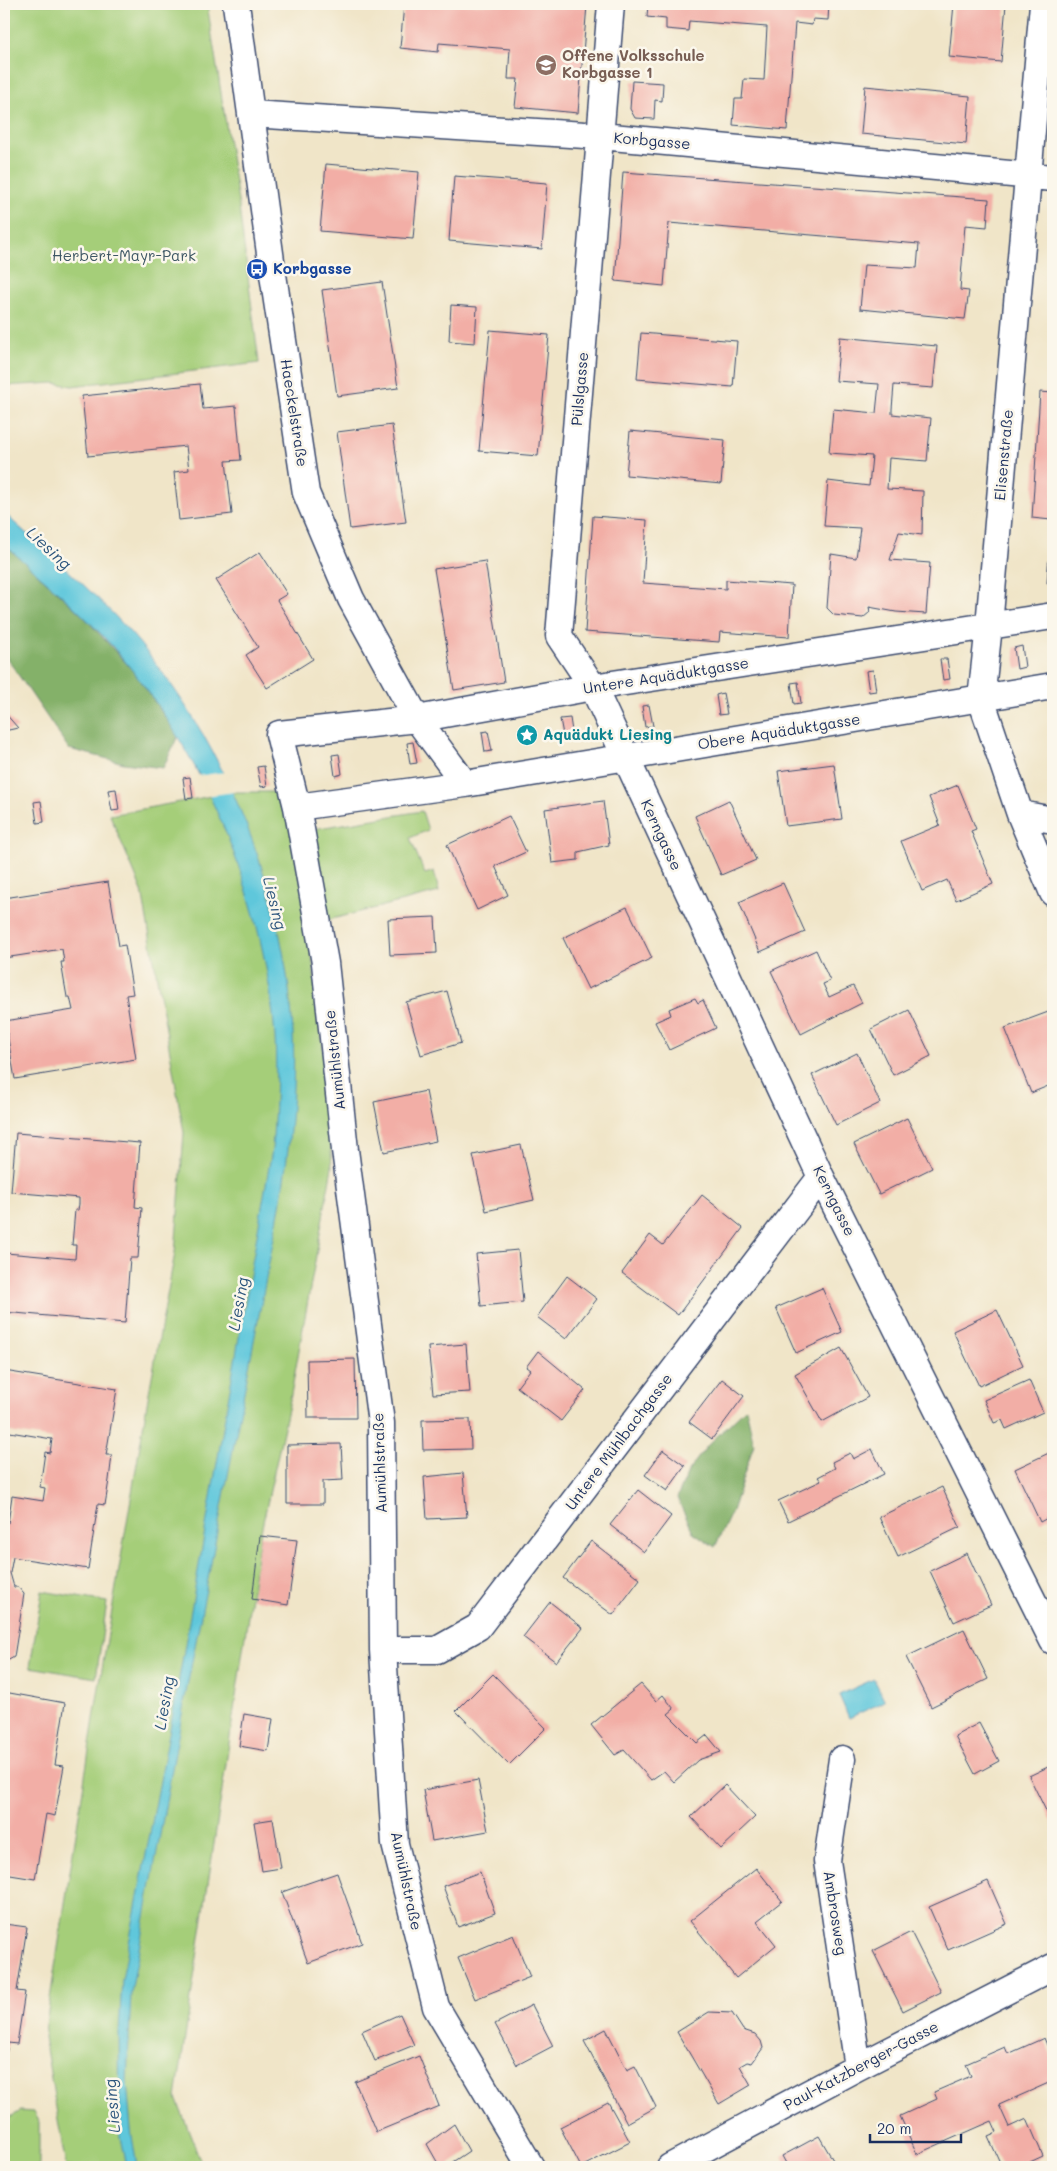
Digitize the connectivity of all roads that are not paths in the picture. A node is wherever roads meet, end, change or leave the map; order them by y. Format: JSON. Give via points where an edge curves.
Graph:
{"nodes":[{"id":1,"x":236,"y":4,"type":"edge"},
{"id":2,"x":611,"y":4,"type":"edge"},
{"id":3,"x":1043,"y":4,"type":"edge"},
{"id":4,"x":251,"y":114,"type":"junction"},
{"id":5,"x":601,"y":136,"type":"junction"},
{"id":6,"x":1041,"y":177,"type":"edge"},
{"id":7,"x":1053,"y":616,"type":"edge"},
{"id":8,"x":989,"y":626,"type":"junction"},
{"id":9,"x":1053,"y":686,"type":"edge"},
{"id":10,"x":592,"y":687,"type":"junction"},
{"id":11,"x":981,"y":699,"type":"junction"},
{"id":12,"x":417,"y":719,"type":"junction"},
{"id":13,"x":279,"y":734,"type":"joint"},
{"id":14,"x":624,"y":757,"type":"junction"},
{"id":15,"x":465,"y":784,"type":"junction"},
{"id":16,"x":296,"y":807,"type":"junction"},
{"id":17,"x":1020,"y":814,"type":"junction"},
{"id":18,"x":1053,"y":820,"type":"edge"},
{"id":19,"x":1053,"y":893,"type":"edge"},
{"id":20,"x":821,"y":1177,"type":"junction"},
{"id":21,"x":1053,"y":1641,"type":"edge"},
{"id":22,"x":383,"y":1650,"type":"junction"},
{"id":23,"x":842,"y":1759,"type":"dead end"},
{"id":24,"x":1053,"y":1967,"type":"edge"},
{"id":25,"x":858,"y":2067,"type":"junction"},
{"id":26,"x":531,"y":2167,"type":"edge"},
{"id":27,"x":670,"y":2167,"type":"edge"}],
"edges":[{"from":1,"to":4,"type":"street","name":"Haeckelstraße"},
{"from":2,"to":5,"type":"street","name":"Pülslgasse"},
{"from":3,"to":6,"type":"street","name":"Elisenstraße"},
{"from":4,"to":5,"type":"street","name":"Korbgasse"},
{"from":4,"to":12,"type":"street","name":"Haeckelstraße","via":[[306,493],[351,599]]},
{"from":5,"to":6,"type":"street","name":"Korbgasse"},
{"from":5,"to":10,"type":"street","name":"Pülslgasse","via":[[559,636]]},
{"from":6,"to":8,"type":"street","name":"Elisenstraße"},
{"from":7,"to":8,"type":"street","name":"Untere Aquäduktgasse"},
{"from":8,"to":10,"type":"street","name":"Untere Aquäduktgasse"},
{"from":8,"to":11,"type":"street","name":"Elisenstraße"},
{"from":9,"to":11,"type":"street","name":"Obere Aquäduktgasse"},
{"from":10,"to":12,"type":"street","name":"Untere Aquäduktgasse"},
{"from":10,"to":14,"type":"street","name":"Pülslgasse"},
{"from":11,"to":14,"type":"street","name":"Obere Aquäduktgasse"},
{"from":11,"to":17,"type":"street","name":"Elisenstraße"},
{"from":12,"to":13,"type":"street","name":"Untere Aquäduktgasse"},
{"from":12,"to":15,"type":"street","name":"Haeckelstraße"},
{"from":13,"to":16,"type":"street","name":"Aumühlstraße"},
{"from":14,"to":15,"type":"street","name":"Obere Aquäduktgasse"},
{"from":14,"to":20,"type":"street","name":"Kerngasse"},
{"from":15,"to":16,"type":"street","name":"Obere Aquäduktgasse"},
{"from":16,"to":22,"type":"street","name":"Aumühlstraße","via":[[325,963],[344,1150],[381,1423]]},
{"from":17,"to":18,"type":"street"},
{"from":17,"to":19,"type":"street","name":"Elisenstraße"},
{"from":20,"to":21,"type":"street","name":"Kerngasse"},
{"from":20,"to":22,"type":"street","name":"Untere Mühlbachgasse","via":[[478,1627],[437,1650]]},
{"from":22,"to":26,"type":"street","name":"Aumühlstraße","via":[[395,1844],[436,2008]]},
{"from":23,"to":25,"type":"street","name":"Ambrosweg","via":[[827,1861]]},
{"from":24,"to":25,"type":"street","name":"Paul-Katzberger-Gasse"},
{"from":25,"to":27,"type":"street","name":"Paul-Katzberger-Gasse"}]}
